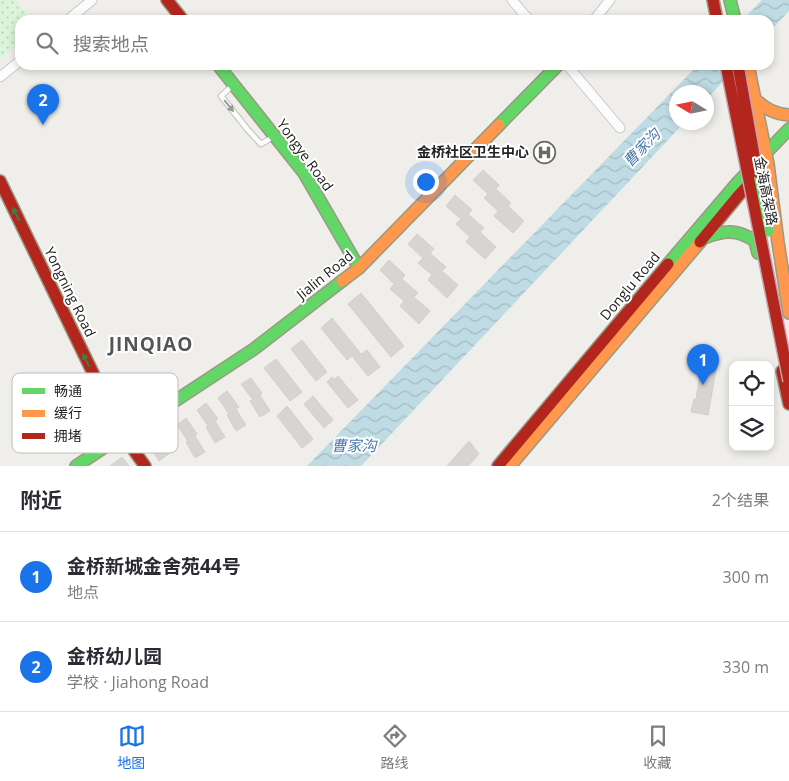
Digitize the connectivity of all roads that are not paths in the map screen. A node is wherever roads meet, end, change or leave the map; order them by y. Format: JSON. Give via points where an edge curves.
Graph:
{"nodes":[{"id":1,"x":92,"y":0,"type":"edge"},
{"id":2,"x":167,"y":0,"type":"edge"},
{"id":3,"x":512,"y":0,"type":"edge"},
{"id":4,"x":610,"y":0,"type":"edge"},
{"id":5,"x":707,"y":0,"type":"edge"},
{"id":6,"x":713,"y":0,"type":"edge"},
{"id":7,"x":726,"y":0,"type":"edge"},
{"id":8,"x":730,"y":0,"type":"edge"},
{"id":9,"x":734,"y":0,"type":"edge"},
{"id":10,"x":74,"y":15,"type":"edge"},
{"id":11,"x":179,"y":15,"type":"edge"},
{"id":12,"x":525,"y":15,"type":"edge"},
{"id":13,"x":598,"y":15,"type":"edge"},
{"id":14,"x":710,"y":15,"type":"edge"},
{"id":15,"x":716,"y":15,"type":"edge"},
{"id":16,"x":729,"y":15,"type":"edge"},
{"id":17,"x":734,"y":15,"type":"edge"},
{"id":18,"x":738,"y":15,"type":"edge"},
{"id":19,"x":15,"y":65,"type":"edge"},
{"id":20,"x":222,"y":70,"type":"edge"},
{"id":21,"x":553,"y":70,"type":"edge"},
{"id":22,"x":570,"y":70,"type":"edge"},
{"id":23,"x":721,"y":70,"type":"edge"},
{"id":24,"x":727,"y":70,"type":"edge"},
{"id":25,"x":739,"y":70,"type":"edge"},
{"id":26,"x":743,"y":70,"type":"edge"},
{"id":27,"x":749,"y":70,"type":"edge"},
{"id":28,"x":0,"y":76,"type":"edge"},
{"id":29,"x":233,"y":84,"type":"junction"},
{"id":30,"x":756,"y":100,"type":"junction"},
{"id":31,"x":789,"y":115,"type":"edge"},
{"id":32,"x":620,"y":128,"type":"dead end"},
{"id":33,"x":789,"y":129,"type":"edge"},
{"id":34,"x":274,"y":136,"type":"junction"},
{"id":35,"x":789,"y":138,"type":"edge"},
{"id":36,"x":767,"y":159,"type":"junction"},
{"id":37,"x":0,"y":181,"type":"edge"},
{"id":38,"x":745,"y":188,"type":"junction"},
{"id":39,"x":703,"y":238,"type":"junction"},
{"id":40,"x":772,"y":254,"type":"junction"},
{"id":41,"x":759,"y":257,"type":"junction"},
{"id":42,"x":359,"y":268,"type":"junction"},
{"id":43,"x":789,"y":313,"type":"edge"},
{"id":44,"x":789,"y":346,"type":"edge"},
{"id":45,"x":93,"y":373,"type":"edge"},
{"id":46,"x":789,"y":381,"type":"edge"},
{"id":47,"x":178,"y":399,"type":"edge"},
{"id":48,"x":789,"y":404,"type":"edge"},
{"id":49,"x":96,"y":453,"type":"edge"},
{"id":50,"x":136,"y":453,"type":"edge"},
{"id":51,"x":76,"y":466,"type":"edge"},
{"id":52,"x":146,"y":466,"type":"edge"},
{"id":53,"x":498,"y":466,"type":"edge"},
{"id":54,"x":510,"y":466,"type":"edge"}],
"edges":[{"from":1,"to":10,"type":"street"},
{"from":2,"to":11,"type":"main road"},
{"from":3,"to":12,"type":"street"},
{"from":4,"to":13,"type":"street"},
{"from":5,"to":14,"type":"main road"},
{"from":6,"to":15,"type":"main road"},
{"from":7,"to":16,"type":"main road"},
{"from":8,"to":17,"type":"main road"},
{"from":9,"to":18,"type":"main road"},
{"from":19,"to":28,"type":"street"},
{"from":20,"to":29,"type":"main road","name":"Yongye Road"},
{"from":21,"to":42,"type":"main road","name":"Jialin Road"},
{"from":22,"to":32,"type":"street"},
{"from":23,"to":38,"type":"main road"},
{"from":24,"to":46,"type":"main road","name":"金海高架路","bridge":true},
{"from":25,"to":40,"type":"main road","name":"金海高架路","bridge":true},
{"from":26,"to":40,"type":"main road","bridge":true},
{"from":27,"to":30,"type":"main road"},
{"from":29,"to":34,"type":"main road","name":"Yongye Road"},
{"from":29,"to":34,"type":"lane","one_way":true,"via":[[221,96],[261,144]]},
{"from":30,"to":31,"type":"main road","via":[[770,111]]},
{"from":30,"to":36,"type":"main road"},
{"from":33,"to":36,"type":"main road","name":"Donglu Road"},
{"from":34,"to":42,"type":"main road","name":"Yongye Road","via":[[310,184]]},
{"from":35,"to":36,"type":"main road","name":"Donglu Road"},
{"from":36,"to":38,"type":"main road","name":"Donglu Road"},
{"from":36,"to":43,"type":"main road"},
{"from":45,"to":37,"type":"main road","name":"Yongning Road","one_way":true},
{"from":38,"to":39,"type":"main road","name":"Donglu Road"},
{"from":38,"to":41,"type":"main road"},
{"from":38,"to":53,"type":"main road","name":"Donglu Road"},
{"from":39,"to":41,"type":"main road","via":[[732,231],[745,235],[755,241]]},
{"from":39,"to":54,"type":"main road","name":"Donglu Road"},
{"from":40,"to":44,"type":"main road","name":"金海高架路"},
{"from":41,"to":48,"type":"main road"},
{"from":42,"to":47,"type":"main road","name":"Jialin Road","via":[[254,349]]},
{"from":49,"to":51,"type":"main road","name":"Jialin Road"},
{"from":50,"to":52,"type":"main road","name":"Yongning Road"}]}
